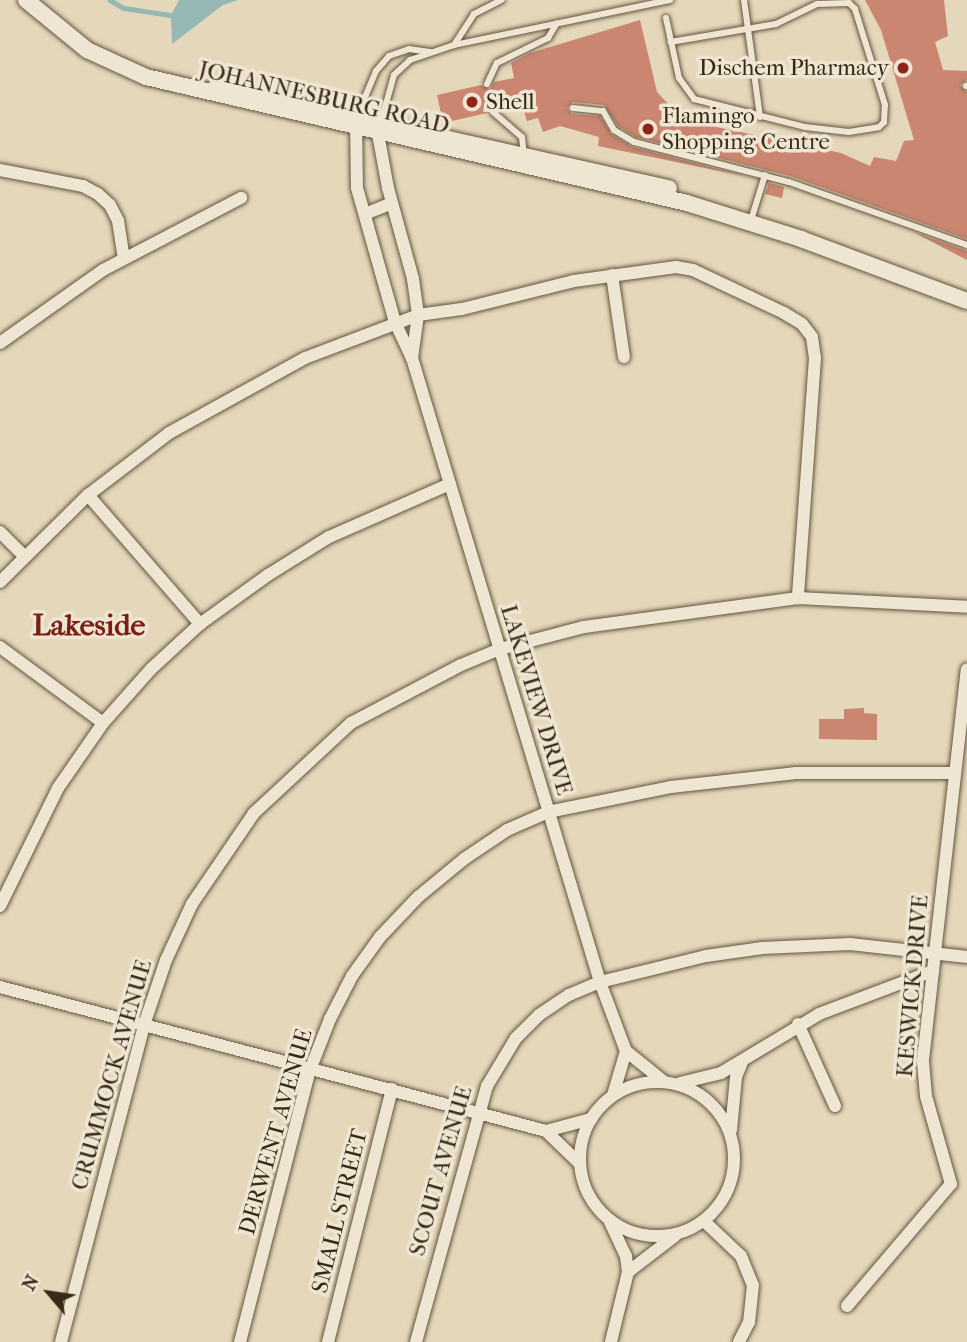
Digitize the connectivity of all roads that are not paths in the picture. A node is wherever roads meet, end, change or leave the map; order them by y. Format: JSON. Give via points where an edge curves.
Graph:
{"nodes":[{"id":1,"x":26,"y":0,"type":"edge"},
{"id":2,"x":502,"y":0,"type":"edge"},
{"id":3,"x":670,"y":0,"type":"edge"},
{"id":4,"x":744,"y":0,"type":"edge"},
{"id":5,"x":666,"y":18,"type":"dead end"},
{"id":6,"x":557,"y":23,"type":"junction"},
{"id":7,"x":748,"y":27,"type":"junction"},
{"id":8,"x":671,"y":42,"type":"junction"},
{"id":9,"x":454,"y":45,"type":"junction"},
{"id":10,"x":432,"y":52,"type":"junction"},
{"id":11,"x":487,"y":84,"type":"dead end"},
{"id":12,"x":573,"y":108,"type":"dead end"},
{"id":13,"x":493,"y":112,"type":"dead end"},
{"id":14,"x":760,"y":117,"type":"junction"},
{"id":15,"x":355,"y":122,"type":"junction"},
{"id":16,"x":380,"y":128,"type":"junction"},
{"id":17,"x":524,"y":161,"type":"junction"},
{"id":18,"x":0,"y":170,"type":"edge"},
{"id":19,"x":765,"y":174,"type":"junction"},
{"id":20,"x":241,"y":198,"type":"dead end"},
{"id":21,"x":392,"y":203,"type":"junction"},
{"id":22,"x":365,"y":214,"type":"junction"},
{"id":23,"x":752,"y":217,"type":"junction"},
{"id":24,"x":967,"y":244,"type":"edge"},
{"id":25,"x":124,"y":259,"type":"junction"},
{"id":26,"x":612,"y":275,"type":"junction"},
{"id":27,"x":967,"y":290,"type":"edge"},
{"id":28,"x":967,"y":300,"type":"edge"},
{"id":29,"x":418,"y":315,"type":"junction"},
{"id":30,"x":395,"y":322,"type":"junction"},
{"id":31,"x":0,"y":343,"type":"edge"},
{"id":32,"x":624,"y":357,"type":"dead end"},
{"id":33,"x":412,"y":358,"type":"junction"},
{"id":34,"x":450,"y":484,"type":"junction"},
{"id":35,"x":88,"y":495,"type":"junction"},
{"id":36,"x":0,"y":532,"type":"edge"},
{"id":37,"x":23,"y":555,"type":"junction"},
{"id":38,"x":0,"y":582,"type":"edge"},
{"id":39,"x":798,"y":598,"type":"junction"},
{"id":40,"x":967,"y":607,"type":"edge"},
{"id":41,"x":200,"y":624,"type":"junction"},
{"id":42,"x":0,"y":647,"type":"edge"},
{"id":43,"x":500,"y":649,"type":"junction"},
{"id":44,"x":967,"y":669,"type":"edge"},
{"id":45,"x":103,"y":723,"type":"junction"},
{"id":46,"x":955,"y":773,"type":"junction"},
{"id":47,"x":548,"y":812,"type":"junction"},
{"id":48,"x":0,"y":906,"type":"edge"},
{"id":49,"x":934,"y":954,"type":"junction"},
{"id":50,"x":967,"y":957,"type":"edge"},
{"id":51,"x":933,"y":971,"type":"junction"},
{"id":52,"x":600,"y":982,"type":"junction"},
{"id":53,"x":0,"y":987,"type":"edge"},
{"id":54,"x":798,"y":1024,"type":"junction"},
{"id":55,"x":144,"y":1025,"type":"junction"},
{"id":56,"x":626,"y":1051,"type":"junction"},
{"id":57,"x":742,"y":1062,"type":"junction"},
{"id":58,"x":310,"y":1070,"type":"junction"},
{"id":59,"x":669,"y":1082,"type":"junction"},
{"id":60,"x":392,"y":1089,"type":"junction"},
{"id":61,"x":613,"y":1095,"type":"junction"},
{"id":62,"x":835,"y":1106,"type":"dead end"},
{"id":63,"x":477,"y":1114,"type":"junction"},
{"id":64,"x":591,"y":1119,"type":"junction"},
{"id":65,"x":546,"y":1131,"type":"junction"},
{"id":66,"x":731,"y":1133,"type":"junction"},
{"id":67,"x":580,"y":1164,"type":"junction"},
{"id":68,"x":609,"y":1220,"type":"junction"},
{"id":69,"x":704,"y":1221,"type":"junction"},
{"id":70,"x":682,"y":1233,"type":"junction"},
{"id":71,"x":628,"y":1272,"type":"junction"},
{"id":72,"x":847,"y":1306,"type":"dead end"},
{"id":73,"x":61,"y":1342,"type":"edge"},
{"id":74,"x":240,"y":1342,"type":"edge"},
{"id":75,"x":328,"y":1342,"type":"edge"},
{"id":76,"x":416,"y":1342,"type":"edge"},
{"id":77,"x":611,"y":1342,"type":"edge"},
{"id":78,"x":739,"y":1342,"type":"edge"}],
"edges":[{"from":1,"to":15,"type":"street","name":"JOHANNESBURG ROAD","via":[[67,36],[108,62],[175,85],[250,92]]},
{"from":2,"to":9,"type":"lane","via":[[474,14]]},
{"from":3,"to":6,"type":"lane"},
{"from":4,"to":7,"type":"lane"},
{"from":5,"to":8,"type":"lane"},
{"from":6,"to":9,"type":"lane"},
{"from":6,"to":11,"type":"lane","via":[[548,38],[497,63]]},
{"from":7,"to":8,"type":"lane"},
{"from":7,"to":14,"type":"lane"},
{"from":7,"to":14,"type":"lane","via":[[776,24],[817,4],[853,5],[887,114],[879,127],[849,132]]},
{"from":8,"to":14,"type":"lane","via":[[679,78],[694,99]]},
{"from":9,"to":10,"type":"lane"},
{"from":10,"to":15,"type":"lane","via":[[409,49],[389,56],[376,71]]},
{"from":10,"to":16,"type":"lane","via":[[410,60],[394,75]]},
{"from":12,"to":19,"type":"lane","via":[[604,111],[614,130],[634,142]]},
{"from":13,"to":17,"type":"lane","via":[[523,137]]},
{"from":15,"to":16,"type":"street","name":"JOHANNESBURG ROAD"},
{"from":15,"to":22,"type":"street","name":"LAKEVIEW DRIVE","via":[[357,188]]},
{"from":16,"to":17,"type":"street","name":"JOHANNESBURG ROAD"},
{"from":16,"to":21,"type":"street","name":"LAKEVIEW DRIVE"},
{"from":17,"to":23,"type":"street","name":"JOHANNESBURG ROAD"},
{"from":18,"to":25,"type":"street","via":[[83,186],[98,194],[118,221]]},
{"from":19,"to":23,"type":"lane"},
{"from":19,"to":24,"type":"lane"},
{"from":20,"to":25,"type":"street"},
{"from":21,"to":22,"type":"street"},
{"from":21,"to":29,"type":"street","name":"LAKEVIEW DRIVE","via":[[407,250]]},
{"from":22,"to":30,"type":"street","name":"LAKEVIEW DRIVE"},
{"from":23,"to":27,"type":"street","name":"JOHANNESBURG ROAD"},
{"from":23,"to":28,"type":"street","name":"JOHANNESBURG ROAD"},
{"from":25,"to":31,"type":"street"},
{"from":26,"to":29,"type":"street"},
{"from":26,"to":32,"type":"street"},
{"from":26,"to":39,"type":"street","via":[[653,267],[693,270],[802,324],[812,337],[815,358]]},
{"from":29,"to":30,"type":"street"},
{"from":29,"to":33,"type":"street","name":"LAKEVIEW DRIVE"},
{"from":30,"to":33,"type":"street","name":"LAKEVIEW DRIVE"},
{"from":30,"to":35,"type":"street","via":[[305,358],[169,433]]},
{"from":33,"to":34,"type":"street","name":"LAKEVIEW DRIVE"},
{"from":34,"to":41,"type":"street","via":[[329,537]]},
{"from":34,"to":43,"type":"street","name":"LAKEVIEW DRIVE"},
{"from":35,"to":37,"type":"street"},
{"from":35,"to":41,"type":"street"},
{"from":36,"to":37,"type":"street"},
{"from":37,"to":38,"type":"street"},
{"from":39,"to":40,"type":"street","name":"CRUMMOCK AVENUE"},
{"from":39,"to":43,"type":"street","name":"CRUMMOCK AVENUE","via":[[584,627]]},
{"from":41,"to":45,"type":"street","via":[[151,669]]},
{"from":42,"to":45,"type":"street"},
{"from":43,"to":47,"type":"street","name":"LAKEVIEW DRIVE"},
{"from":43,"to":55,"type":"street","name":"CRUMMOCK AVENUE","via":[[408,690],[351,723],[254,813],[192,904],[166,960]]},
{"from":44,"to":46,"type":"street","name":"KESWICK DRIVE"},
{"from":45,"to":48,"type":"street","via":[[39,822]]},
{"from":46,"to":47,"type":"street","name":"DERWENT AVENUE","via":[[738,778]]},
{"from":46,"to":49,"type":"street","name":"KESWICK DRIVE"},
{"from":47,"to":52,"type":"street","name":"LAKEVIEW DRIVE"},
{"from":47,"to":58,"type":"street","name":"DERWENT AVENUE","via":[[507,830],[464,859],[390,927],[352,976]]},
{"from":49,"to":50,"type":"street","name":"SCOUT AVENUE"},
{"from":49,"to":51,"type":"street","name":"KESWICK DRIVE"},
{"from":49,"to":52,"type":"street","name":"SCOUT AVENUE","via":[[810,944],[706,956]]},
{"from":51,"to":54,"type":"street"},
{"from":51,"to":72,"type":"street","name":"KESWICK DRIVE","via":[[923,1080],[951,1184]]},
{"from":52,"to":56,"type":"street","name":"LAKEVIEW DRIVE"},
{"from":52,"to":63,"type":"street","name":"SCOUT AVENUE","via":[[569,995],[516,1038]]},
{"from":53,"to":55,"type":"street"},
{"from":54,"to":57,"type":"street"},
{"from":54,"to":62,"type":"street"},
{"from":55,"to":58,"type":"street"},
{"from":55,"to":73,"type":"street","name":"CRUMMOCK AVENUE"},
{"from":56,"to":59,"type":"street"},
{"from":56,"to":61,"type":"street"},
{"from":57,"to":59,"type":"street","via":[[706,1078]]},
{"from":57,"to":66,"type":"street","via":[[733,1094]]},
{"from":58,"to":60,"type":"street"},
{"from":58,"to":74,"type":"street","name":"DERWENT AVENUE"},
{"from":59,"to":61,"type":"street","via":[[637,1084]]},
{"from":59,"to":66,"type":"street","via":[[709,1101]]},
{"from":60,"to":63,"type":"street"},
{"from":60,"to":75,"type":"street","name":"SMALL STREET"},
{"from":61,"to":64,"type":"street"},
{"from":63,"to":65,"type":"street"},
{"from":63,"to":76,"type":"street","name":"SCOUT AVENUE"},
{"from":64,"to":65,"type":"street"},
{"from":64,"to":67,"type":"street","via":[[582,1140]]},
{"from":65,"to":67,"type":"street"},
{"from":66,"to":69,"type":"street","via":[[735,1157],[731,1182],[721,1204]]},
{"from":67,"to":68,"type":"street","via":[[584,1185]]},
{"from":68,"to":70,"type":"street","via":[[644,1235]]},
{"from":68,"to":71,"type":"street","via":[[622,1243]]},
{"from":69,"to":70,"type":"street"},
{"from":69,"to":78,"type":"street","via":[[741,1256],[752,1285],[749,1322]]},
{"from":70,"to":71,"type":"street"},
{"from":71,"to":77,"type":"street"}]}
